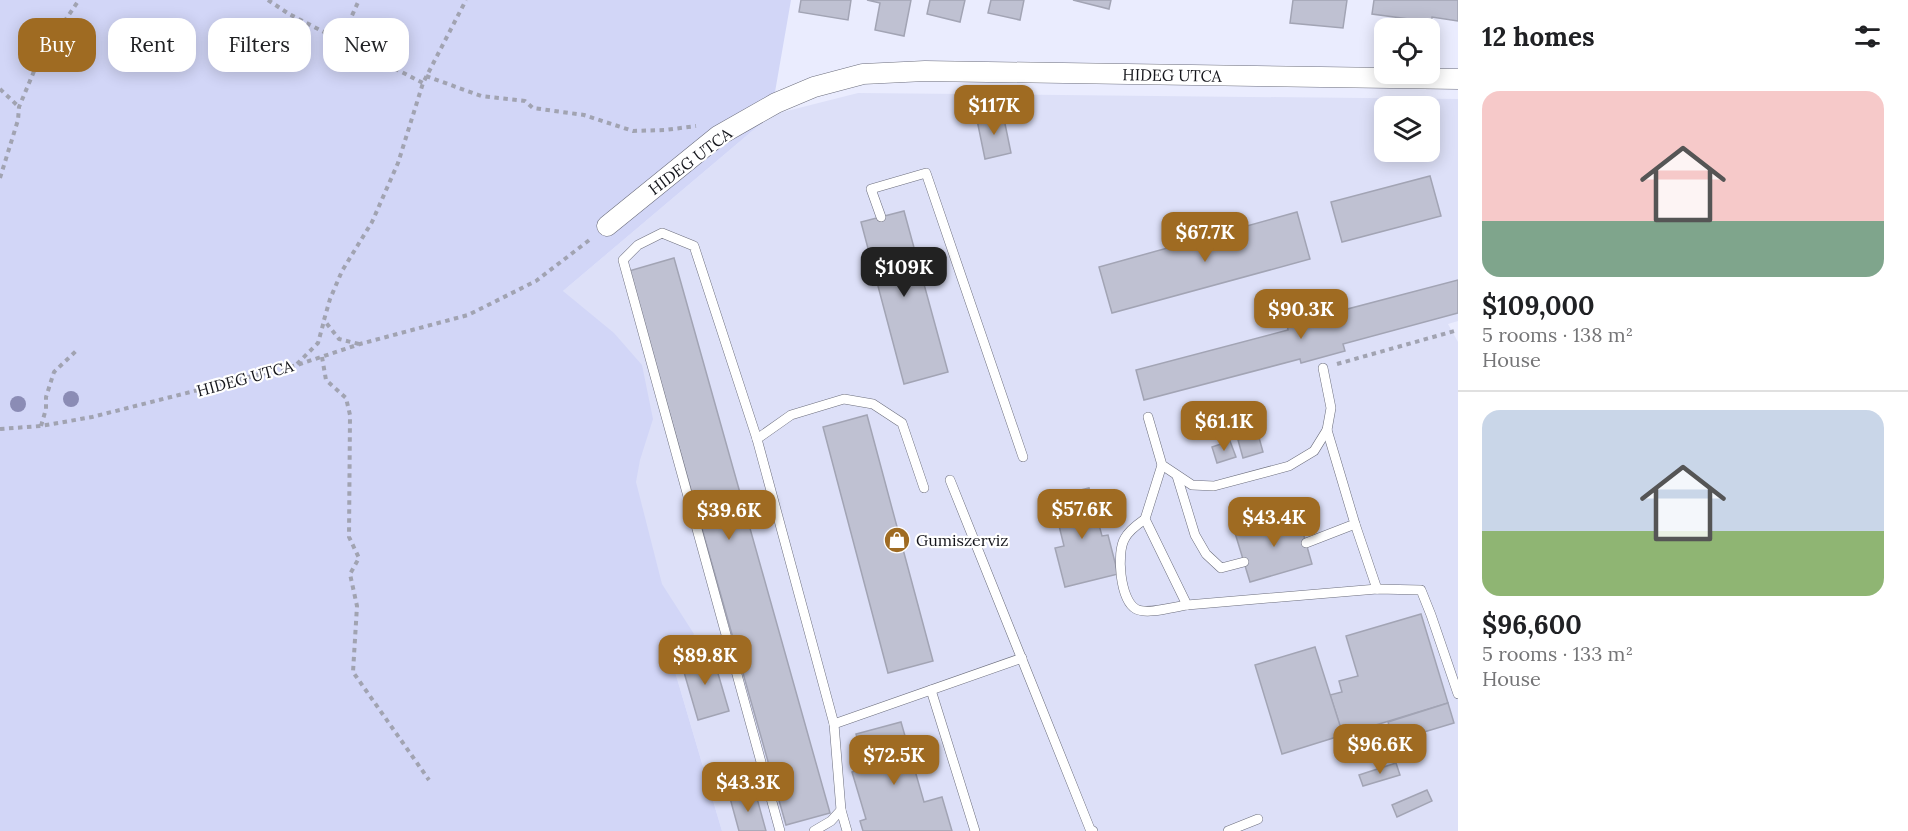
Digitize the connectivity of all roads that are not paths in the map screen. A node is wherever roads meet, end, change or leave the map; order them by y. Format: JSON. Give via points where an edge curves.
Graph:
{"nodes":[{"id":1,"x":1458,"y":79,"type":"edge"},
{"id":2,"x":881,"y":217,"type":"dead end"},
{"id":3,"x":607,"y":226,"type":"road end"},
{"id":4,"x":1323,"y":368,"type":"road end"},
{"id":5,"x":1148,"y":417,"type":"dead end"},
{"id":6,"x":1327,"y":430,"type":"junction"},
{"id":7,"x":757,"y":439,"type":"junction"},
{"id":8,"x":1023,"y":457,"type":"dead end"},
{"id":9,"x":1162,"y":465,"type":"junction"},
{"id":10,"x":1177,"y":476,"type":"junction"},
{"id":11,"x":950,"y":480,"type":"dead end"},
{"id":12,"x":924,"y":488,"type":"dead end"},
{"id":13,"x":1145,"y":519,"type":"junction"},
{"id":14,"x":1355,"y":524,"type":"junction"},
{"id":15,"x":1306,"y":543,"type":"dead end"},
{"id":16,"x":1244,"y":562,"type":"dead end"},
{"id":17,"x":1377,"y":589,"type":"junction"},
{"id":18,"x":1186,"y":605,"type":"junction"},
{"id":19,"x":1022,"y":658,"type":"junction"},
{"id":20,"x":931,"y":690,"type":"junction"},
{"id":21,"x":1458,"y":694,"type":"edge"},
{"id":22,"x":834,"y":724,"type":"junction"},
{"id":23,"x":841,"y":810,"type":"junction"},
{"id":24,"x":1258,"y":819,"type":"dead end"},
{"id":25,"x":780,"y":831,"type":"edge"},
{"id":26,"x":814,"y":831,"type":"edge"},
{"id":27,"x":847,"y":831,"type":"edge"},
{"id":28,"x":975,"y":831,"type":"edge"},
{"id":29,"x":1093,"y":831,"type":"edge"},
{"id":30,"x":1228,"y":831,"type":"edge"}],
"edges":[{"from":1,"to":3,"type":"street","name":"HIDEG UTCA","via":[[925,71],[863,74],[814,87],[776,103],[718,136]]},
{"from":2,"to":8,"type":"lane","via":[[871,189],[926,173]]},
{"from":4,"to":6,"type":"lane","via":[[1331,408]]},
{"from":5,"to":9,"type":"lane"},
{"from":6,"to":10,"type":"lane","via":[[1314,451],[1289,466],[1214,486],[1192,485]]},
{"from":6,"to":14,"type":"lane"},
{"from":7,"to":12,"type":"lane","via":[[791,415],[844,399],[873,404],[902,423]]},
{"from":7,"to":22,"type":"lane"},
{"from":7,"to":25,"type":"lane","via":[[694,246],[662,232],[638,245],[623,260]]},
{"from":9,"to":10,"type":"lane"},
{"from":9,"to":13,"type":"lane"},
{"from":10,"to":16,"type":"lane","via":[[1195,536],[1206,554],[1221,568]]},
{"from":11,"to":19,"type":"lane"},
{"from":13,"to":18,"type":"lane"},
{"from":13,"to":18,"type":"lane","via":[[1122,544],[1121,577],[1128,602],[1144,612]]},
{"from":14,"to":15,"type":"lane"},
{"from":14,"to":17,"type":"lane"},
{"from":17,"to":18,"type":"lane"},
{"from":17,"to":21,"type":"lane","via":[[1421,590]]},
{"from":19,"to":20,"type":"lane"},
{"from":19,"to":29,"type":"lane"},
{"from":20,"to":22,"type":"lane"},
{"from":20,"to":28,"type":"lane"},
{"from":22,"to":23,"type":"lane"},
{"from":23,"to":26,"type":"lane"},
{"from":23,"to":27,"type":"lane"},
{"from":24,"to":30,"type":"lane"}]}
